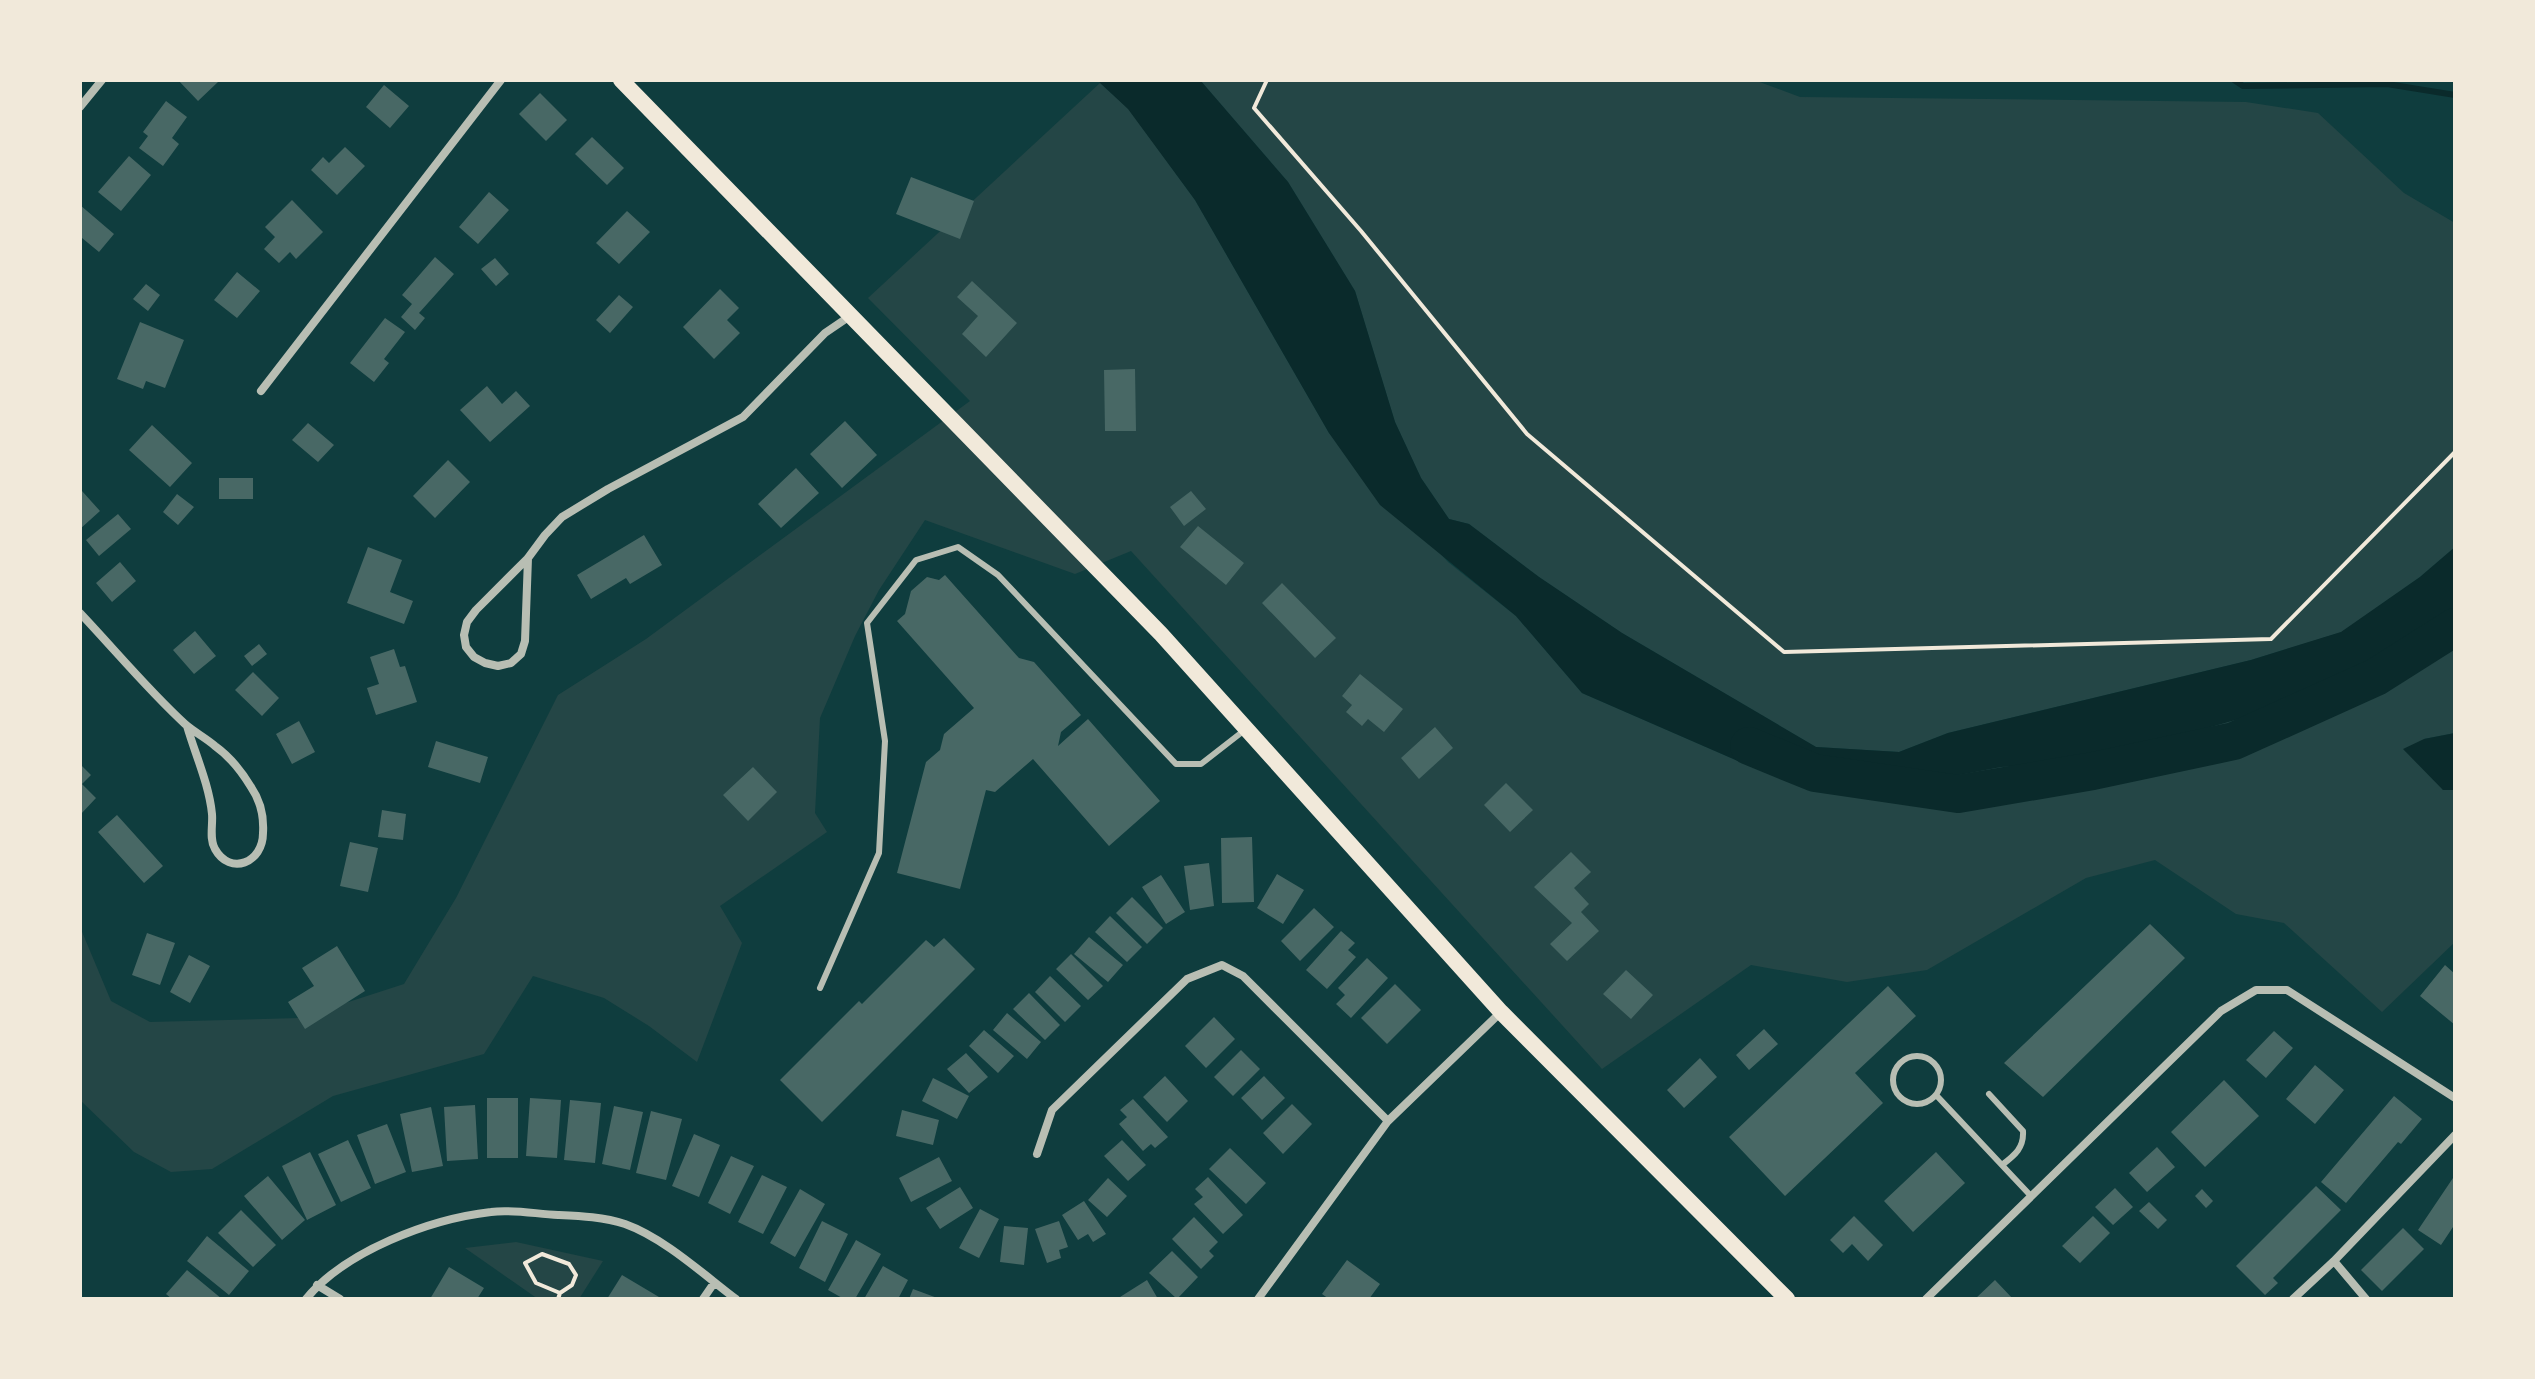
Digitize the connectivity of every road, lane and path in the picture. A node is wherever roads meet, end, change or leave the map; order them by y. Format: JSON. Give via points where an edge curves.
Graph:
{"nodes":[{"id":1,"x":102,"y":80,"type":"edge"},
{"id":2,"x":501,"y":80,"type":"edge"},
{"id":3,"x":621,"y":80,"type":"edge"},
{"id":4,"x":1267,"y":80,"type":"edge"},
{"id":5,"x":80,"y":107,"type":"edge"},
{"id":6,"x":852,"y":314,"type":"junction"},
{"id":7,"x":261,"y":391,"type":"dead end"},
{"id":8,"x":2455,"y":452,"type":"edge"},
{"id":9,"x":528,"y":558,"type":"junction"},
{"id":10,"x":80,"y":613,"type":"edge"},
{"id":11,"x":187,"y":726,"type":"junction"},
{"id":12,"x":1246,"y":729,"type":"junction"},
{"id":13,"x":820,"y":988,"type":"dead end"},
{"id":14,"x":1501,"y":1012,"type":"junction"},
{"id":15,"x":1989,"y":1094,"type":"dead end"},
{"id":16,"x":1937,"y":1096,"type":"junction"},
{"id":17,"x":2455,"y":1098,"type":"edge"},
{"id":18,"x":1388,"y":1121,"type":"junction"},
{"id":19,"x":2455,"y":1135,"type":"edge"},
{"id":20,"x":1037,"y":1154,"type":"dead end"},
{"id":21,"x":2002,"y":1165,"type":"junction"},
{"id":22,"x":2030,"y":1195,"type":"junction"},
{"id":23,"x":2334,"y":1261,"type":"junction"},
{"id":24,"x":714,"y":1283,"type":"junction"},
{"id":25,"x":317,"y":1285,"type":"junction"},
{"id":26,"x":559,"y":1296,"type":"edge"},
{"id":27,"x":306,"y":1299,"type":"edge"},
{"id":28,"x":340,"y":1299,"type":"edge"},
{"id":29,"x":703,"y":1299,"type":"edge"},
{"id":30,"x":736,"y":1299,"type":"edge"},
{"id":31,"x":1258,"y":1299,"type":"edge"},
{"id":32,"x":1787,"y":1299,"type":"edge"},
{"id":33,"x":1926,"y":1299,"type":"edge"},
{"id":34,"x":2293,"y":1299,"type":"edge"},
{"id":35,"x":2366,"y":1299,"type":"edge"}],
"edges":[{"from":1,"to":5,"type":"street"},
{"from":2,"to":7,"type":"street"},
{"from":3,"to":6,"type":"main road"},
{"from":4,"to":8,"type":"path","via":[[1254,108],[1527,434],[1784,652],[2271,639]]},
{"from":6,"to":9,"type":"street","via":[[825,333],[743,417],[562,517]]},
{"from":6,"to":12,"type":"main road"},
{"from":9,"to":9,"type":"street","via":[[467,622],[466,647],[485,663],[511,663],[521,654]]},
{"from":10,"to":11,"type":"street"},
{"from":11,"to":11,"type":"street","via":[[209,796],[215,850],[224,860],[246,863],[263,846],[261,808],[252,788],[217,747]]},
{"from":12,"to":13,"type":"lane","via":[[1201,764],[1176,764],[998,575],[958,547],[916,560],[867,623],[885,741],[879,853]]},
{"from":12,"to":14,"type":"main road"},
{"from":14,"to":18,"type":"street"},
{"from":14,"to":32,"type":"main road"},
{"from":15,"to":21,"type":"lane","via":[[2023,1131],[2018,1153]]},
{"from":16,"to":16,"type":"lane","via":[[1942,1078],[1935,1063],[1911,1056],[1898,1065],[1893,1087],[1902,1100],[1916,1105]]},
{"from":16,"to":21,"type":"lane"},
{"from":17,"to":22,"type":"street","via":[[2287,990],[2256,990],[2221,1011]]},
{"from":18,"to":20,"type":"street","via":[[1243,976],[1222,965],[1187,979],[1052,1110]]},
{"from":18,"to":31,"type":"street"},
{"from":19,"to":23,"type":"street"},
{"from":21,"to":22,"type":"lane"},
{"from":22,"to":33,"type":"street"},
{"from":23,"to":34,"type":"street"},
{"from":23,"to":35,"type":"street"},
{"from":24,"to":25,"type":"street","via":[[654,1238],[624,1224],[495,1211],[452,1218],[404,1235]]},
{"from":24,"to":29,"type":"street"},
{"from":24,"to":30,"type":"street"},
{"from":25,"to":27,"type":"street"},
{"from":25,"to":28,"type":"street"},
{"from":26,"to":26,"type":"path","via":[[536,1283],[525,1263],[542,1254],[569,1264],[576,1275]]}]}
